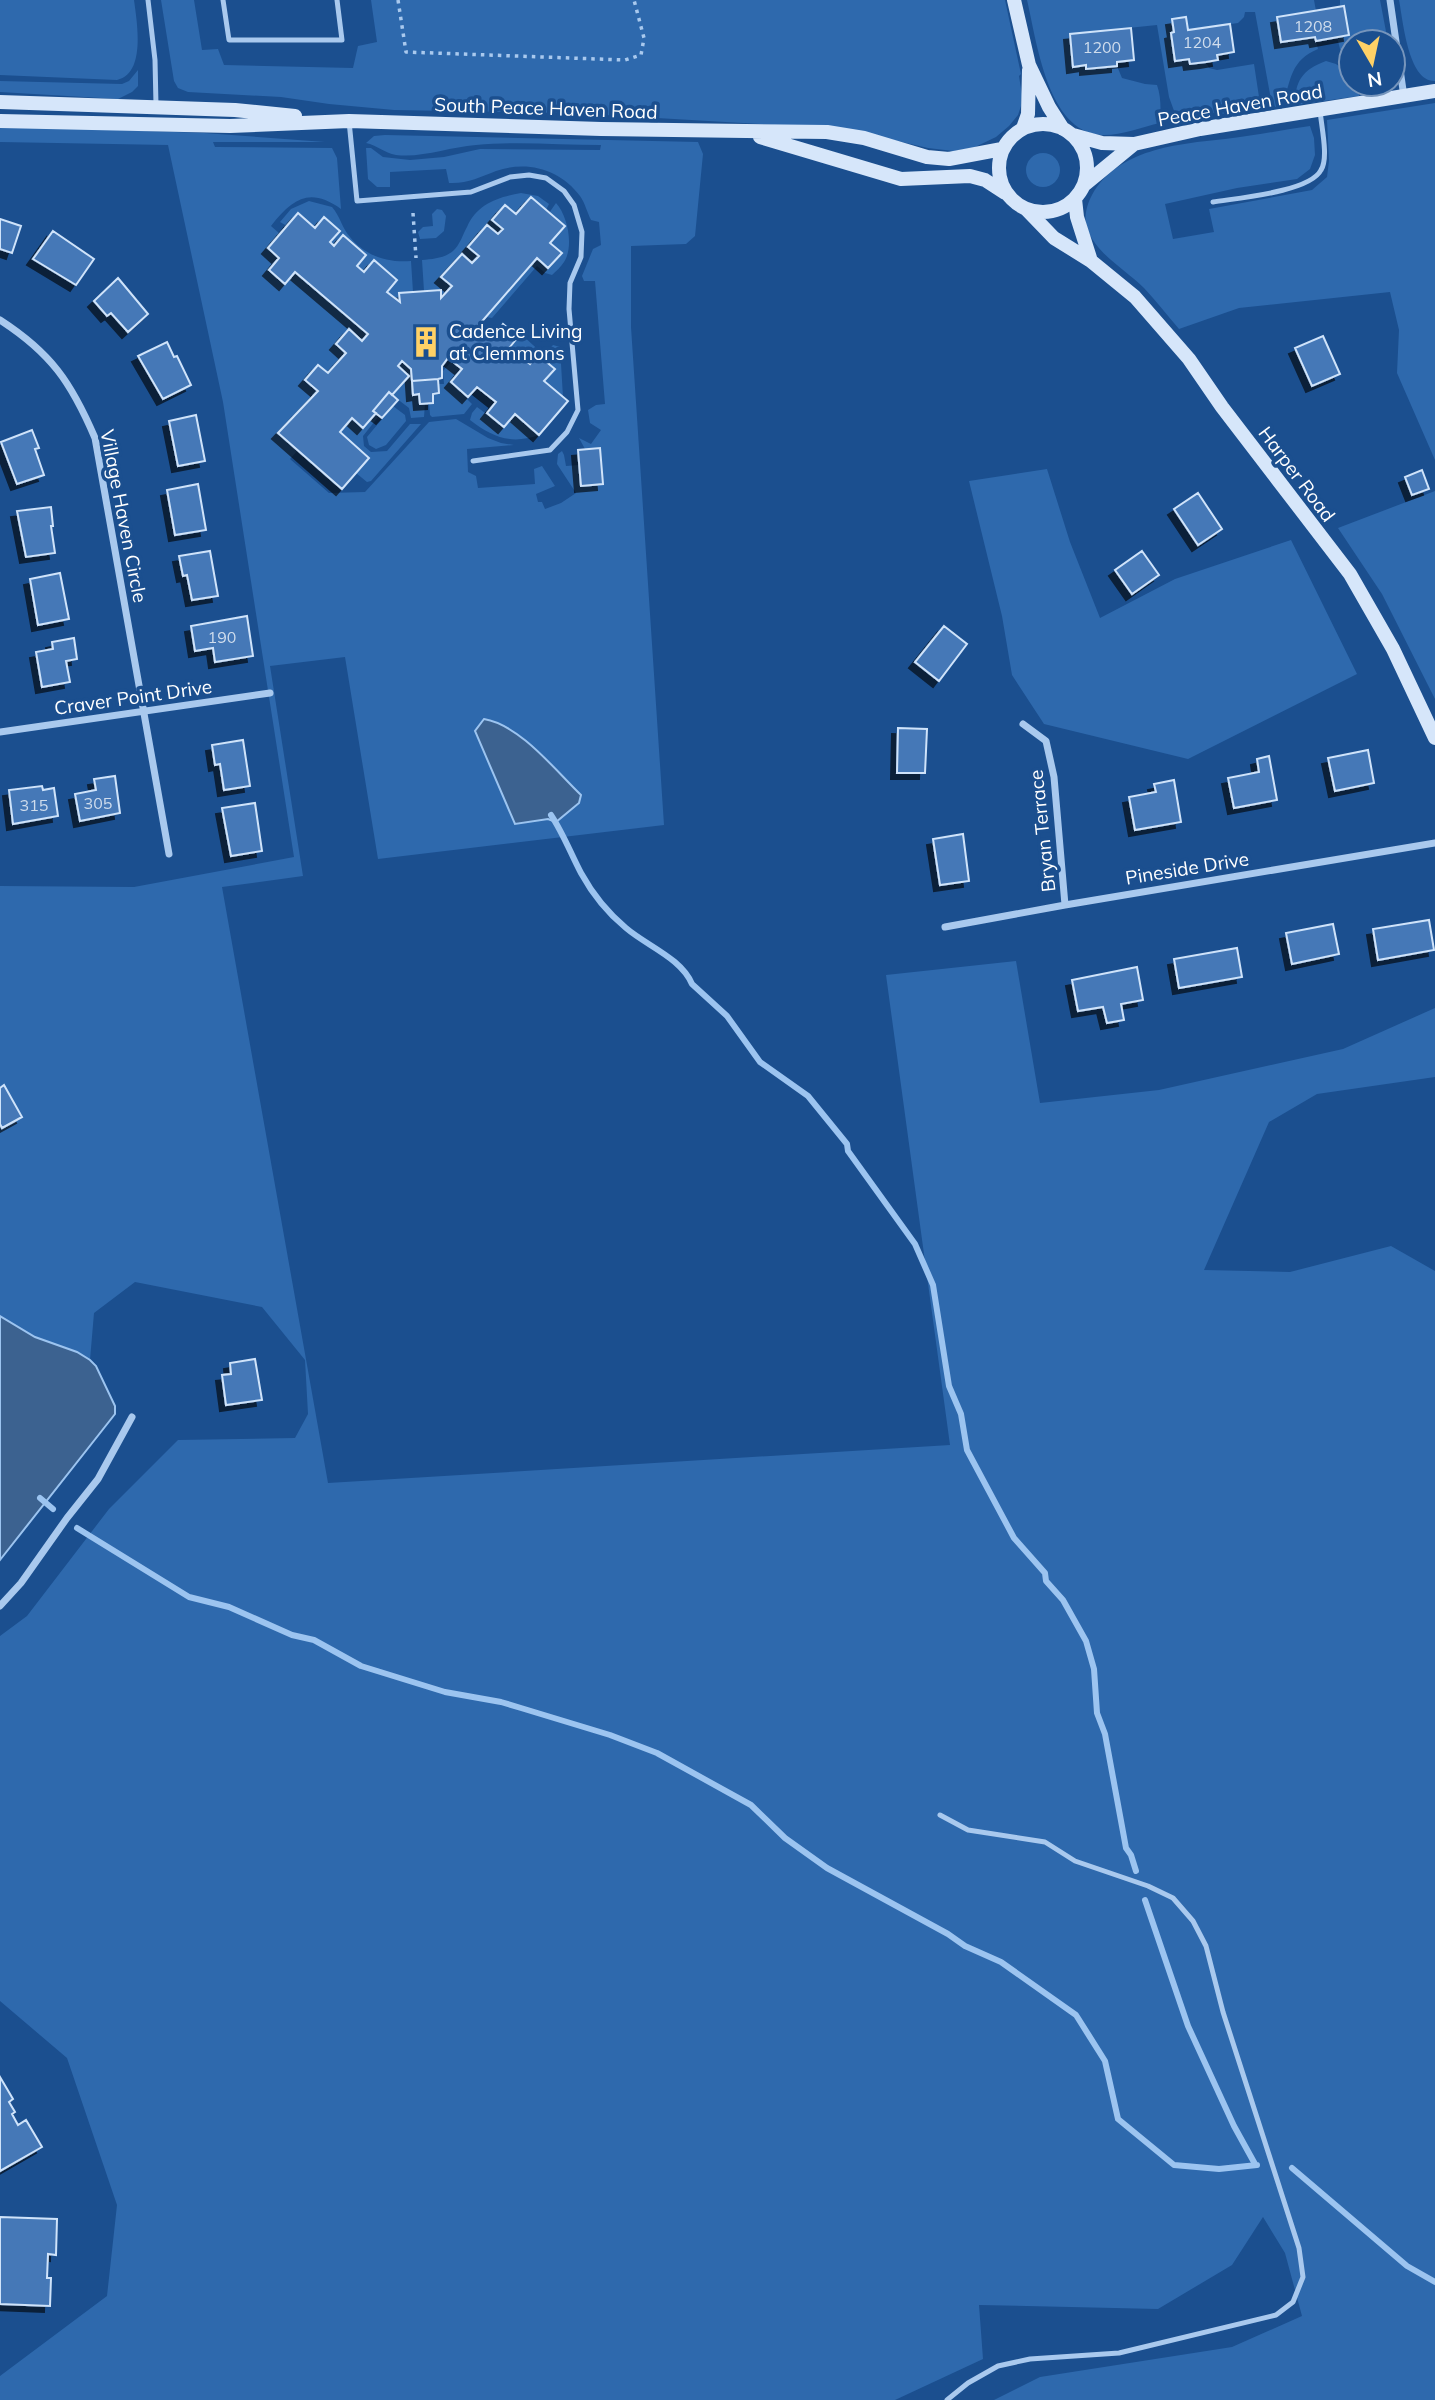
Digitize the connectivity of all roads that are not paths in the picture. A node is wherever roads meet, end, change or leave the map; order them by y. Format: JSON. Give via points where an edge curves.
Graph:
{"nodes":[{"id":1,"x":148,"y":0,"type":"edge"},
{"id":2,"x":223,"y":0,"type":"edge"},
{"id":3,"x":337,"y":0,"type":"edge"},
{"id":4,"x":1014,"y":0,"type":"edge"},
{"id":5,"x":1390,"y":0,"type":"edge"},
{"id":6,"x":1394,"y":28,"type":"edge"},
{"id":7,"x":1029,"y":65,"type":"junction"},
{"id":8,"x":1435,"y":91,"type":"edge"},
{"id":9,"x":1407,"y":96,"type":"edge"},
{"id":10,"x":1398,"y":98,"type":"edge"},
{"id":11,"x":0,"y":102,"type":"edge"},
{"id":12,"x":156,"y":107,"type":"junction"},
{"id":13,"x":1320,"y":110,"type":"junction"},
{"id":14,"x":0,"y":121,"type":"edge"},
{"id":15,"x":349,"y":121,"type":"junction"},
{"id":16,"x":1023,"y":128,"type":"junction"},
{"id":17,"x":742,"y":132,"type":"junction"},
{"id":18,"x":1068,"y":132,"type":"junction"},
{"id":19,"x":1134,"y":144,"type":"junction"},
{"id":20,"x":1002,"y":149,"type":"junction"},
{"id":21,"x":1084,"y":185,"type":"junction"},
{"id":22,"x":1007,"y":195,"type":"junction"},
{"id":23,"x":1075,"y":199,"type":"junction"},
{"id":24,"x":1213,"y":202,"type":"dead end"},
{"id":25,"x":1027,"y":210,"type":"junction"},
{"id":26,"x":1091,"y":261,"type":"junction"},
{"id":27,"x":0,"y":320,"type":"edge"},
{"id":28,"x":473,"y":461,"type":"dead end"},
{"id":29,"x":270,"y":693,"type":"dead end"},
{"id":30,"x":144,"y":711,"type":"junction"},
{"id":31,"x":1023,"y":724,"type":"dead end"},
{"id":32,"x":0,"y":732,"type":"edge"},
{"id":33,"x":1435,"y":738,"type":"edge"},
{"id":34,"x":1435,"y":843,"type":"edge"},
{"id":35,"x":169,"y":854,"type":"dead end"},
{"id":36,"x":1065,"y":905,"type":"junction"},
{"id":37,"x":945,"y":927,"type":"dead end"},
{"id":38,"x":132,"y":1417,"type":"dead end"},
{"id":39,"x":0,"y":1606,"type":"edge"},
{"id":40,"x":940,"y":1815,"type":"dead end"},
{"id":41,"x":947,"y":2400,"type":"edge"}],
"edges":[{"from":1,"to":12,"type":"lane"},
{"from":2,"to":3,"type":"lane","via":[[229,40],[342,40]]},
{"from":4,"to":7,"type":"main road"},
{"from":5,"to":6,"type":"street"},
{"from":7,"to":16,"type":"main road","via":[[1028,114]]},
{"from":7,"to":18,"type":"main road","via":[[1049,107]]},
{"from":8,"to":9,"type":"main road","name":"Peace Haven Road"},
{"from":10,"to":13,"type":"main road","name":"Peace Haven Road"},
{"from":11,"to":12,"type":"main road","name":"South Peace Haven Road"},
{"from":12,"to":15,"type":"main road","name":"South Peace Haven Road"},
{"from":13,"to":19,"type":"main road","name":"Peace Haven Road"},
{"from":13,"to":24,"type":"lane","via":[[1324,157],[1322,170],[1311,181]]},
{"from":14,"to":15,"type":"main road","name":"South Peace Haven Road","via":[[230,126]]},
{"from":15,"to":17,"type":"main road","name":"South Peace Haven Road"},
{"from":15,"to":28,"type":"lane","via":[[357,201],[471,192],[528,175],[546,178],[574,205],[582,232],[569,309],[578,410],[567,432],[550,450]]},
{"from":16,"to":18,"type":"main road","via":[[1050,124]]},
{"from":16,"to":20,"type":"main road"},
{"from":17,"to":20,"type":"main road","via":[[827,132],[949,159]]},
{"from":17,"to":22,"type":"main road","via":[[901,179],[970,176]]},
{"from":18,"to":19,"type":"main road","name":"Peace Haven Road","via":[[1102,142]]},
{"from":18,"to":21,"type":"main road","via":[[1086,158]]},
{"from":19,"to":21,"type":"main road","name":"Peace Haven Road"},
{"from":20,"to":22,"type":"main road","via":[[998,173]]},
{"from":21,"to":23,"type":"main road"},
{"from":22,"to":25,"type":"main road"},
{"from":23,"to":25,"type":"main road","via":[[1052,211]]},
{"from":23,"to":26,"type":"main road"},
{"from":25,"to":26,"type":"main road","name":"Harper Road","via":[[1054,238]]},
{"from":26,"to":33,"type":"main road","name":"Harper Road","via":[[1135,297],[1189,359],[1350,574],[1393,649]]},
{"from":27,"to":30,"type":"street","name":"Village Haven Circle","via":[[54,364],[85,412],[95,438]]},
{"from":29,"to":30,"type":"street","name":"Craver Point Drive"},
{"from":30,"to":32,"type":"street","name":"Craver Point Drive"},
{"from":30,"to":35,"type":"street","name":"Village Haven Circle"},
{"from":31,"to":36,"type":"street","name":"Bryan Terrace","via":[[1046,741],[1054,777]]},
{"from":34,"to":36,"type":"street","name":"Pineside Drive"},
{"from":36,"to":37,"type":"street","name":"Pineside Drive"},
{"from":38,"to":39,"type":"street","via":[[98,1479]]},
{"from":40,"to":41,"type":"lane","via":[[968,1830],[1045,1842],[1074,1861],[1148,1885],[1173,1898],[1193,1921],[1206,1947],[1285,2202],[1303,2277],[1293,2302],[1276,2315],[1119,2353],[1030,2359],[998,2366]]}]}
